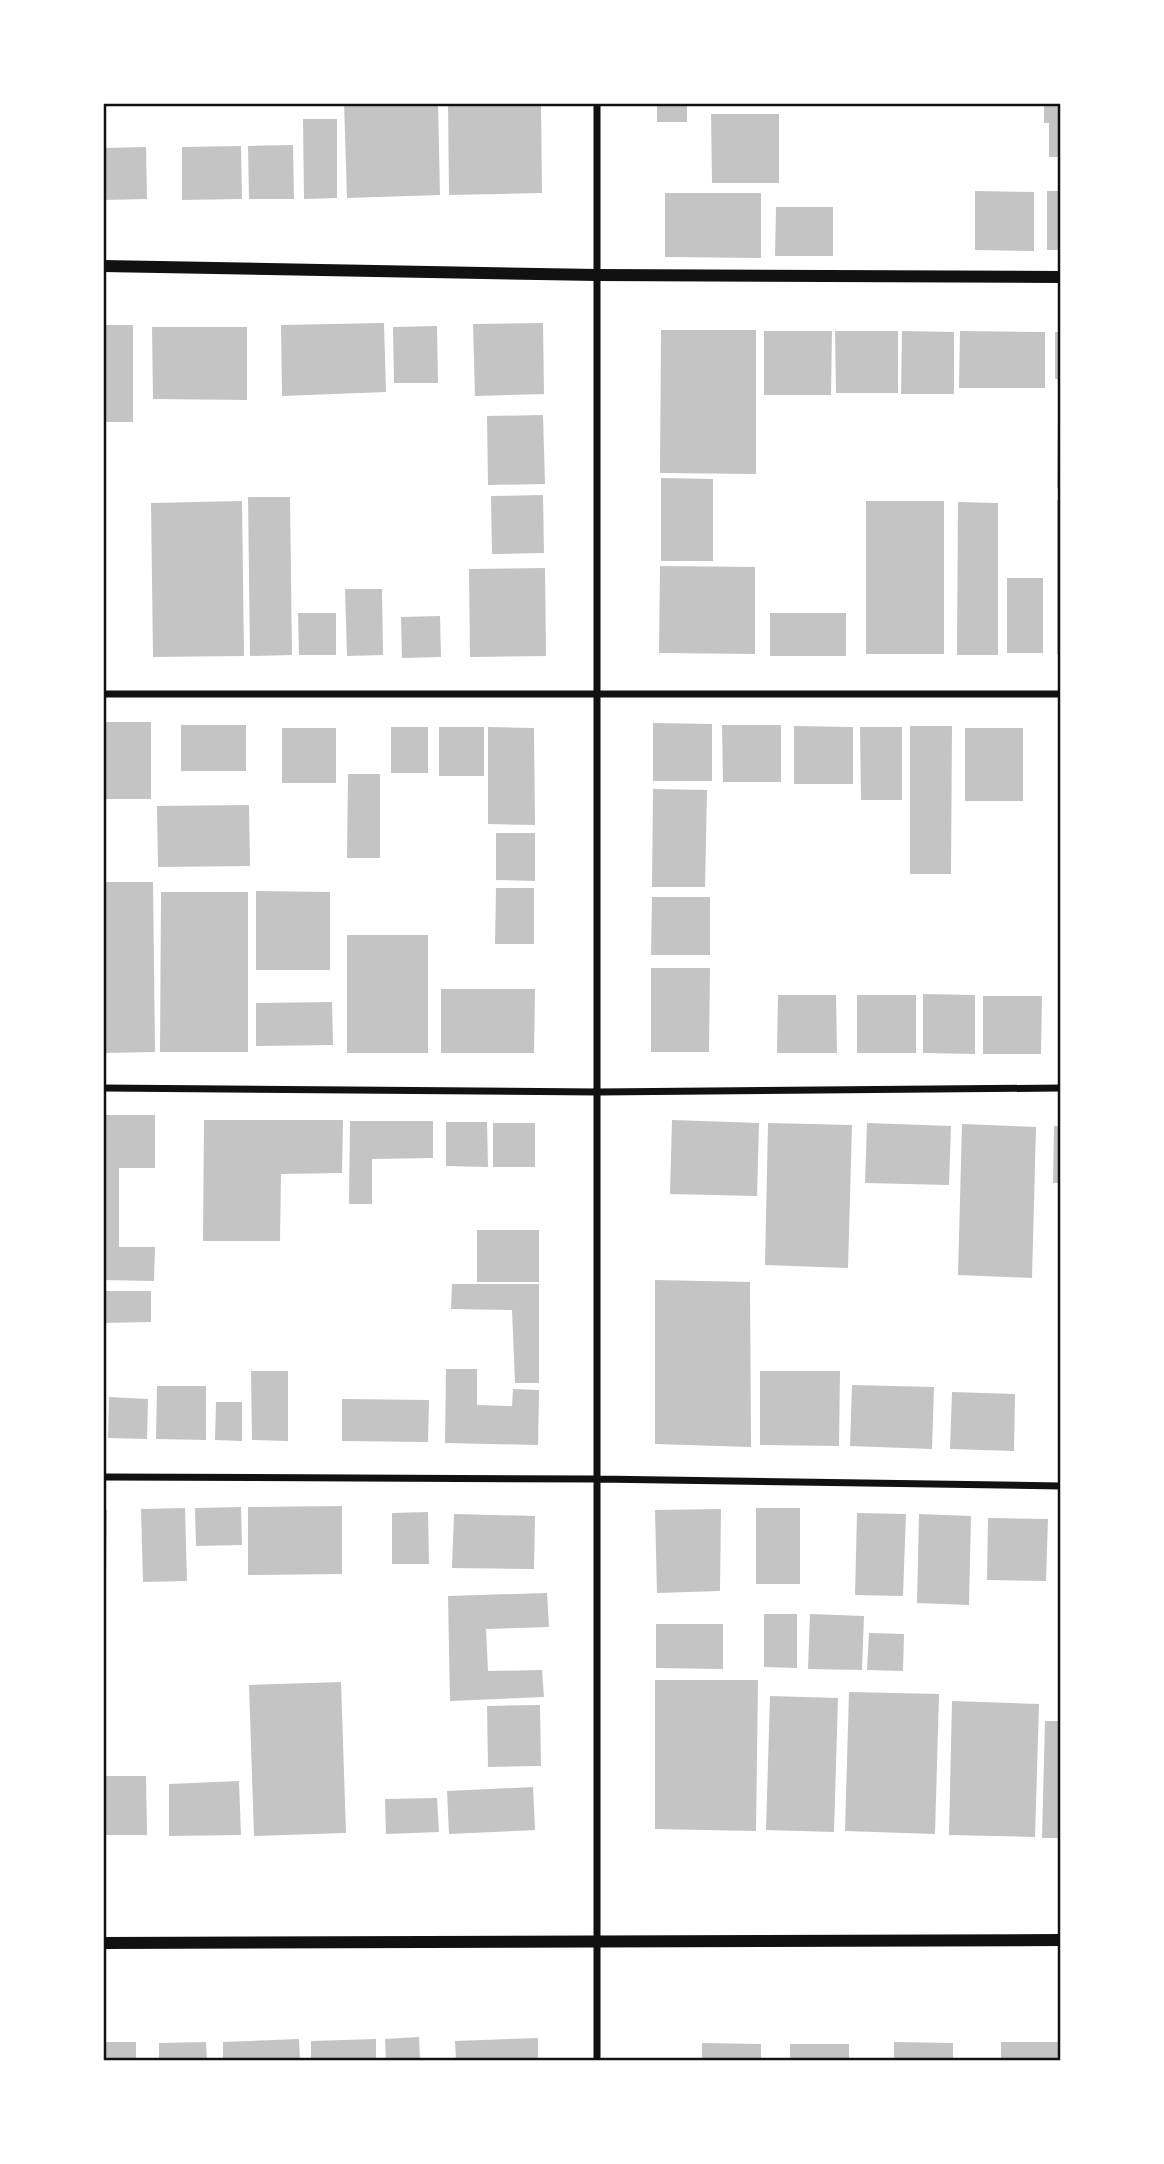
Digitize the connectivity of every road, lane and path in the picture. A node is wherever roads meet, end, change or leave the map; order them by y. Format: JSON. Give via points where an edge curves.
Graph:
{"nodes":[{"id":1,"x":597,"y":103,"type":"edge"},
{"id":2,"x":103,"y":266,"type":"edge"},
{"id":3,"x":597,"y":275,"type":"junction"},
{"id":4,"x":1061,"y":278,"type":"edge"},
{"id":5,"x":103,"y":694,"type":"edge"},
{"id":6,"x":1061,"y":694,"type":"edge"},
{"id":7,"x":598,"y":695,"type":"junction"},
{"id":8,"x":103,"y":1088,"type":"edge"},
{"id":9,"x":1061,"y":1088,"type":"edge"},
{"id":10,"x":598,"y":1092,"type":"junction"},
{"id":11,"x":103,"y":1477,"type":"edge"},
{"id":12,"x":598,"y":1479,"type":"junction"},
{"id":13,"x":1061,"y":1486,"type":"edge"},
{"id":14,"x":1061,"y":1940,"type":"edge"},
{"id":15,"x":599,"y":1942,"type":"junction"},
{"id":16,"x":103,"y":1943,"type":"edge"},
{"id":17,"x":597,"y":2061,"type":"edge"}],
"edges":[{"from":1,"to":3,"type":"street"},
{"from":2,"to":3,"type":"street"},
{"from":3,"to":4,"type":"street"},
{"from":3,"to":7,"type":"street"},
{"from":5,"to":7,"type":"street"},
{"from":6,"to":7,"type":"street"},
{"from":7,"to":10,"type":"street"},
{"from":8,"to":10,"type":"street"},
{"from":9,"to":10,"type":"street"},
{"from":10,"to":12,"type":"street"},
{"from":11,"to":12,"type":"street"},
{"from":12,"to":13,"type":"street"},
{"from":12,"to":15,"type":"street"},
{"from":14,"to":15,"type":"street"},
{"from":15,"to":16,"type":"street"},
{"from":15,"to":17,"type":"street"}]}
